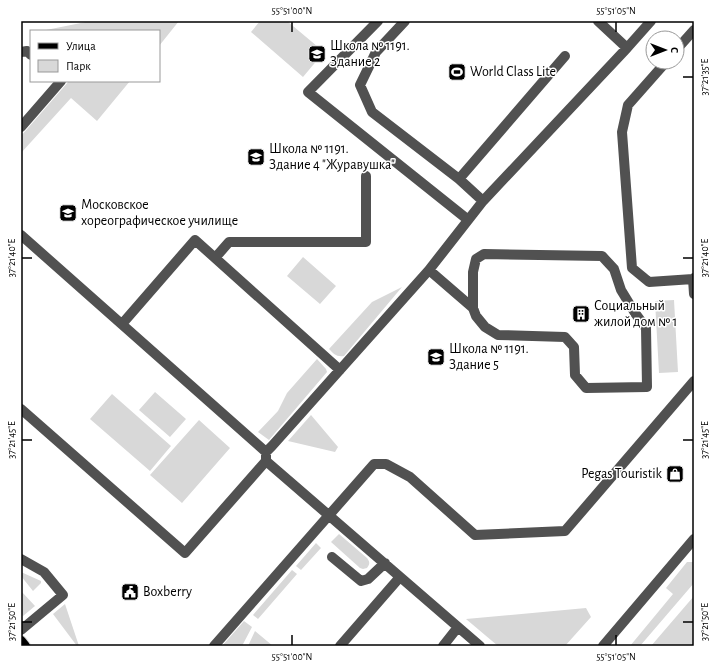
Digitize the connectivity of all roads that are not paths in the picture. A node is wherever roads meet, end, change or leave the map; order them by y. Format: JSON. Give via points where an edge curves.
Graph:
{"nodes":[{"id":1,"x":378,"y":21,"type":"edge"},
{"id":2,"x":405,"y":21,"type":"edge"},
{"id":3,"x":598,"y":21,"type":"edge"},
{"id":4,"x":651,"y":21,"type":"edge"},
{"id":5,"x":694,"y":30,"type":"edge"},
{"id":6,"x":685,"y":40,"type":"edge"},
{"id":7,"x":627,"y":48,"type":"junction"},
{"id":8,"x":565,"y":56,"type":"dead end"},
{"id":9,"x":659,"y":70,"type":"edge"},
{"id":10,"x":59,"y":82,"type":"edge"},
{"id":11,"x":21,"y":126,"type":"edge"},
{"id":12,"x":366,"y":176,"type":"dead end"},
{"id":13,"x":459,"y":180,"type":"junction"},
{"id":14,"x":483,"y":200,"type":"junction"},
{"id":15,"x":467,"y":220,"type":"junction"},
{"id":16,"x":21,"y":235,"type":"edge"},
{"id":17,"x":215,"y":258,"type":"junction"},
{"id":18,"x":429,"y":270,"type":"junction"},
{"id":19,"x":694,"y":279,"type":"edge"},
{"id":20,"x":694,"y":294,"type":"edge"},
{"id":21,"x":474,"y":308,"type":"junction"},
{"id":22,"x":122,"y":324,"type":"junction"},
{"id":23,"x":340,"y":370,"type":"junction"},
{"id":24,"x":694,"y":381,"type":"edge"},
{"id":25,"x":21,"y":409,"type":"edge"},
{"id":26,"x":266,"y":456,"type":"junction"},
{"id":27,"x":329,"y":515,"type":"junction"},
{"id":28,"x":694,"y":538,"type":"edge"},
{"id":29,"x":332,"y":557,"type":"dead end"},
{"id":30,"x":21,"y":559,"type":"edge"},
{"id":31,"x":385,"y":563,"type":"junction"},
{"id":32,"x":400,"y":577,"type":"junction"},
{"id":33,"x":458,"y":627,"type":"junction"},
{"id":34,"x":21,"y":630,"type":"edge"},
{"id":35,"x":21,"y":641,"type":"edge"},
{"id":36,"x":25,"y":646,"type":"edge"},
{"id":37,"x":214,"y":646,"type":"edge"},
{"id":38,"x":340,"y":646,"type":"edge"},
{"id":39,"x":442,"y":646,"type":"edge"},
{"id":40,"x":480,"y":646,"type":"edge"},
{"id":41,"x":603,"y":646,"type":"edge"}],
"edges":[{"from":1,"to":15,"type":"street","via":[[308,92]]},
{"from":2,"to":13,"type":"street","via":[[376,52],[360,85],[372,112]]},
{"from":3,"to":7,"type":"street"},
{"from":4,"to":7,"type":"street"},
{"from":5,"to":6,"type":"street"},
{"from":7,"to":14,"type":"street"},
{"from":8,"to":13,"type":"street"},
{"from":9,"to":19,"type":"street","via":[[628,105],[622,132],[632,268],[649,282]]},
{"from":10,"to":11,"type":"street"},
{"from":12,"to":17,"type":"street","via":[[366,242],[229,242]]},
{"from":13,"to":14,"type":"street"},
{"from":14,"to":15,"type":"street"},
{"from":15,"to":18,"type":"street"},
{"from":16,"to":22,"type":"street"},
{"from":17,"to":22,"type":"street","via":[[196,240]]},
{"from":17,"to":23,"type":"street"},
{"from":18,"to":21,"type":"street"},
{"from":18,"to":23,"type":"street"},
{"from":19,"to":20,"type":"street"},
{"from":21,"to":21,"type":"street","via":[[476,316],[485,327],[498,335],[565,337],[574,347],[575,375],[586,388],[647,387],[646,328],[621,290],[614,269],[602,256],[484,254],[476,259],[472,272]]},
{"from":22,"to":26,"type":"street"},
{"from":23,"to":26,"type":"street"},
{"from":24,"to":27,"type":"street","via":[[565,531],[475,535],[410,477],[386,464],[374,464]]},
{"from":25,"to":26,"type":"street","via":[[185,553]]},
{"from":26,"to":27,"type":"street"},
{"from":27,"to":31,"type":"street"},
{"from":27,"to":37,"type":"street"},
{"from":28,"to":41,"type":"street"},
{"from":29,"to":31,"type":"street","via":[[361,581],[368,579]]},
{"from":30,"to":34,"type":"street","via":[[44,572],[63,595]]},
{"from":31,"to":32,"type":"street"},
{"from":32,"to":33,"type":"street"},
{"from":32,"to":38,"type":"street"},
{"from":33,"to":39,"type":"street"},
{"from":33,"to":40,"type":"street"},
{"from":35,"to":36,"type":"main road"}]}
